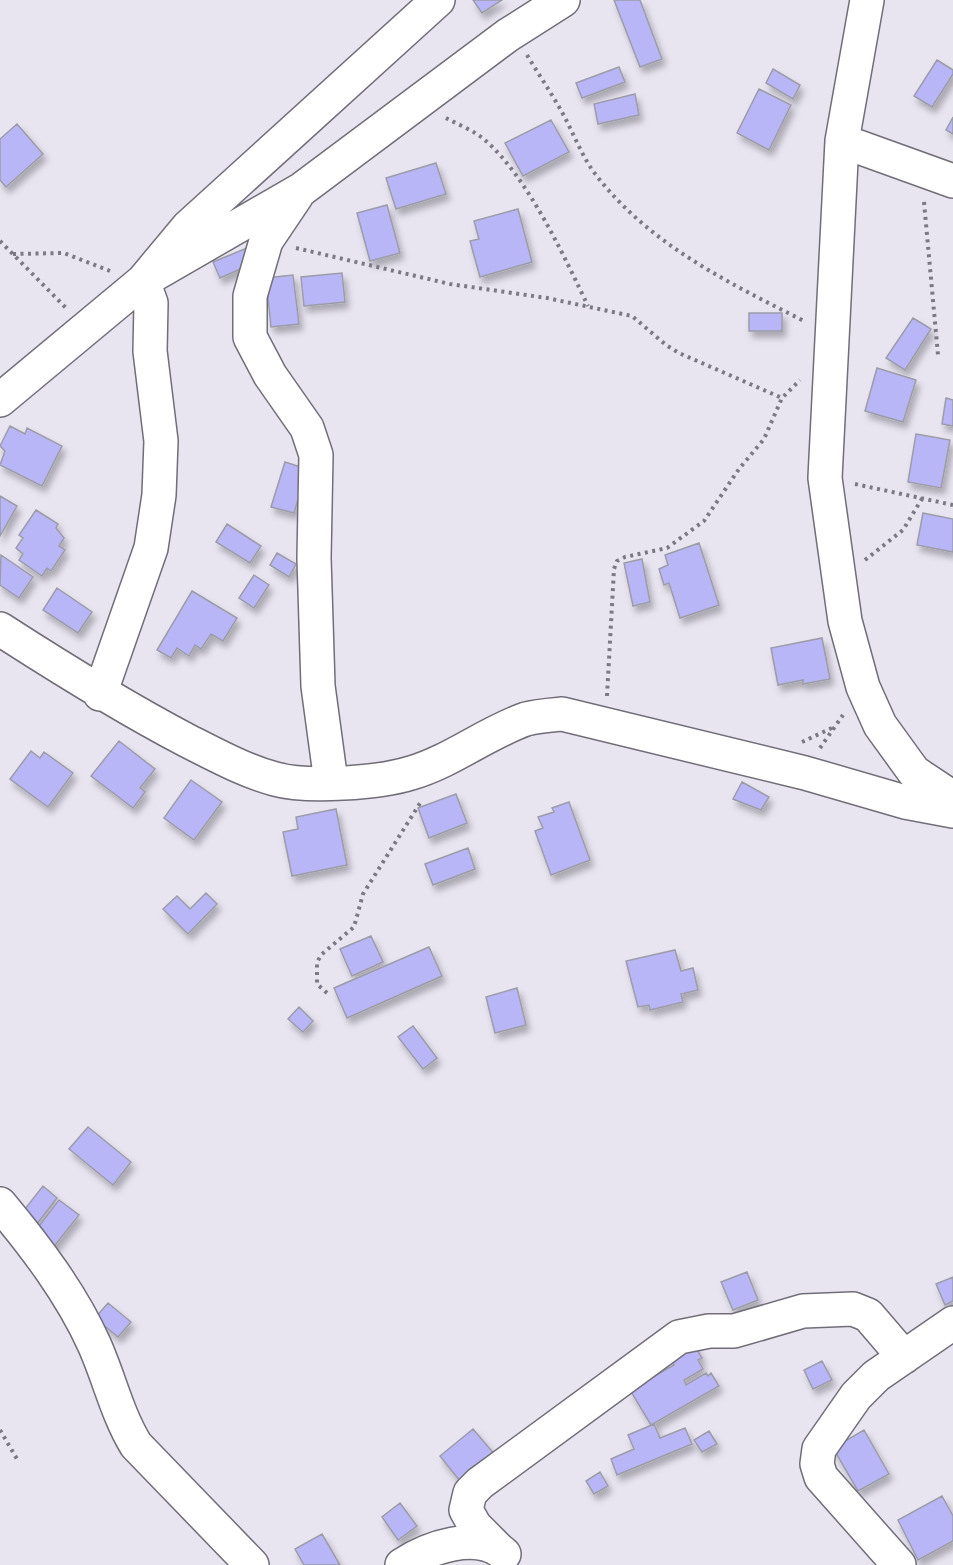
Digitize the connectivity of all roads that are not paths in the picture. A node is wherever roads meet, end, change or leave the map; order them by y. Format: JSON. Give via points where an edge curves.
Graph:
{"nodes":[{"id":1,"x":438,"y":0,"type":"edge"},
{"id":2,"x":563,"y":0,"type":"edge"},
{"id":3,"x":867,"y":0,"type":"edge"},
{"id":4,"x":842,"y":141,"type":"junction"},
{"id":5,"x":953,"y":181,"type":"edge"},
{"id":6,"x":302,"y":189,"type":"junction"},
{"id":7,"x":143,"y":281,"type":"junction"},
{"id":8,"x":0,"y":400,"type":"edge"},
{"id":9,"x":0,"y":629,"type":"edge"},
{"id":10,"x":100,"y":694,"type":"junction"},
{"id":11,"x":331,"y":782,"type":"junction"},
{"id":12,"x":953,"y":798,"type":"edge"},
{"id":13,"x":953,"y":811,"type":"edge"},
{"id":14,"x":0,"y":1203,"type":"edge"},
{"id":15,"x":953,"y":1323,"type":"edge"},
{"id":16,"x":904,"y":1357,"type":"junction"},
{"id":17,"x":507,"y":1558,"type":"edge"},
{"id":18,"x":252,"y":1565,"type":"edge"},
{"id":19,"x":402,"y":1565,"type":"edge"},
{"id":20,"x":899,"y":1565,"type":"edge"}],
"edges":[{"from":1,"to":7,"type":"street","via":[[188,227]]},
{"from":2,"to":6,"type":"street","via":[[513,32]]},
{"from":3,"to":4,"type":"street"},
{"from":4,"to":5,"type":"street"},
{"from":4,"to":12,"type":"street","via":[[825,478],[845,621],[863,687],[880,725],[914,772]]},
{"from":6,"to":7,"type":"street"},
{"from":6,"to":11,"type":"street","via":[[266,241],[250,296],[250,337],[270,375],[307,428],[316,455],[318,686]]},
{"from":7,"to":8,"type":"street"},
{"from":7,"to":10,"type":"street","via":[[152,303],[150,351],[161,441],[159,495],[151,548]]},
{"from":9,"to":10,"type":"street"},
{"from":10,"to":11,"type":"street","via":[[232,763],[277,780]]},
{"from":11,"to":13,"type":"street","via":[[380,780],[411,773],[528,718],[562,714]]},
{"from":14,"to":18,"type":"street","via":[[73,1301],[94,1344],[123,1425],[136,1445]]},
{"from":15,"to":16,"type":"street"},
{"from":16,"to":17,"type":"street","via":[[868,1315],[853,1309],[803,1311],[734,1331],[679,1337],[470,1493],[466,1510],[475,1526]]},
{"from":16,"to":20,"type":"street","via":[[856,1396],[819,1449],[817,1464],[822,1477]]},
{"from":17,"to":19,"type":"street","via":[[482,1544],[439,1547]]}]}
